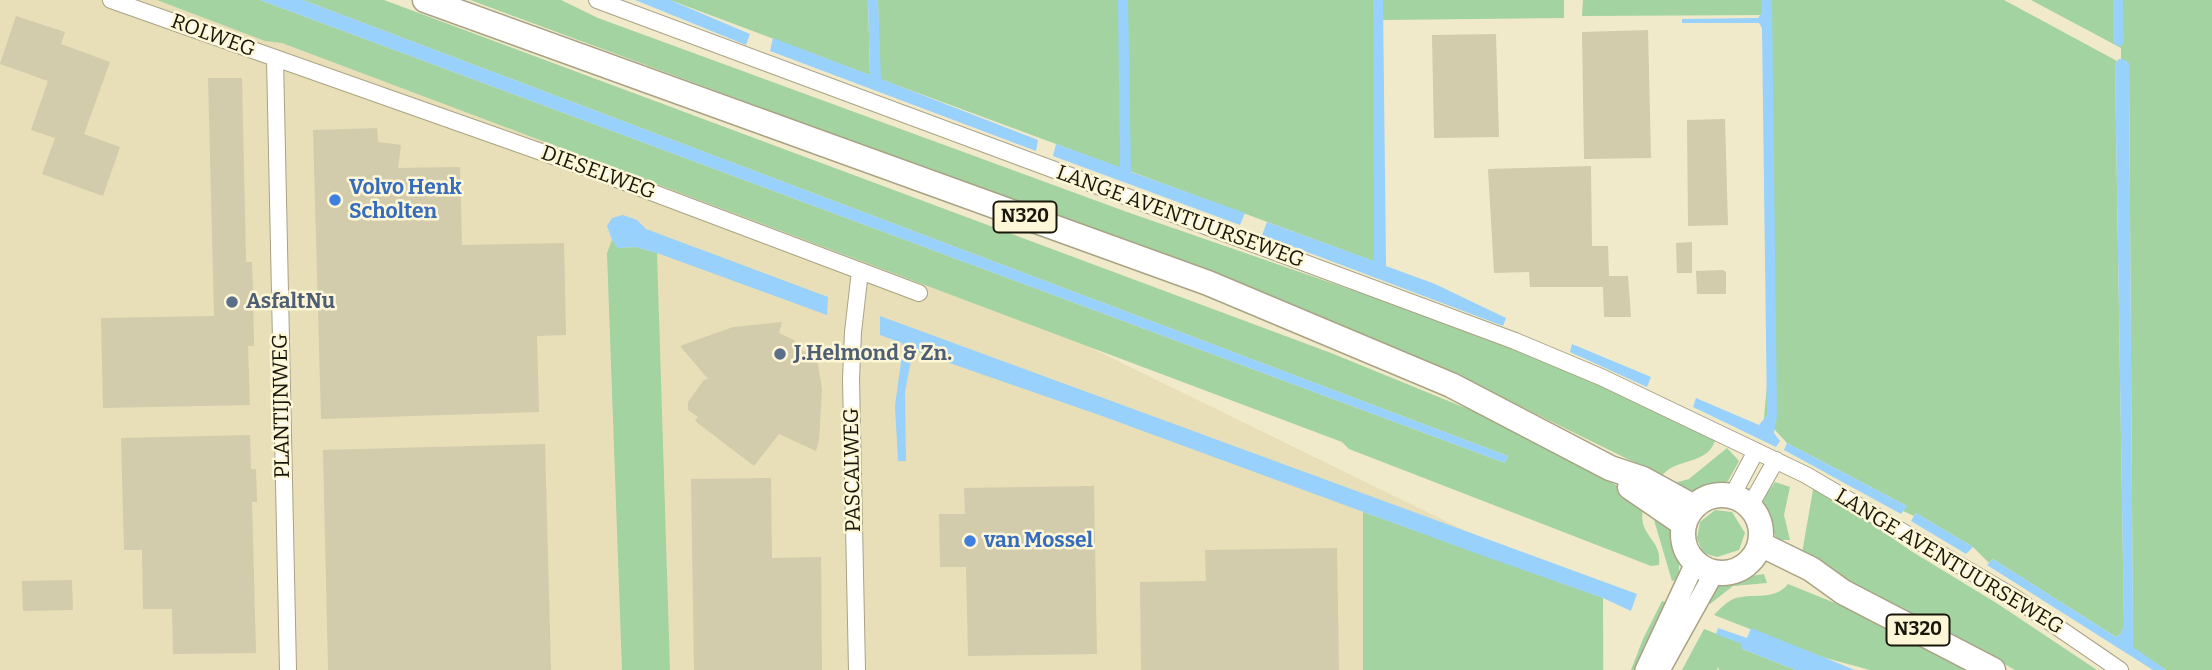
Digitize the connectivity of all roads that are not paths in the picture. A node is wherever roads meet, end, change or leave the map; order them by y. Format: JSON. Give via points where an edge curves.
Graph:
{"nodes":[{"id":1,"x":111,"y":0,"type":"edge"},
{"id":2,"x":425,"y":0,"type":"edge"},
{"id":3,"x":597,"y":0,"type":"edge"},
{"id":4,"x":275,"y":58,"type":"junction"},
{"id":5,"x":860,"y":271,"type":"junction"},
{"id":6,"x":919,"y":293,"type":"dead end"},
{"id":7,"x":1756,"y":451,"type":"junction"},
{"id":8,"x":1776,"y":460,"type":"junction"},
{"id":9,"x":1741,"y":501,"type":"junction"},
{"id":10,"x":1689,"y":516,"type":"junction"},
{"id":11,"x":1756,"y":552,"type":"junction"},
{"id":12,"x":1704,"y":568,"type":"junction"},
{"id":13,"x":288,"y":670,"type":"edge"},
{"id":14,"x":857,"y":670,"type":"edge"},
{"id":15,"x":1645,"y":670,"type":"edge"},
{"id":16,"x":1660,"y":670,"type":"edge"},
{"id":17,"x":1993,"y":670,"type":"edge"},
{"id":18,"x":2120,"y":670,"type":"edge"}],
"edges":[{"from":1,"to":4,"type":"street","name":"ROLWEG"},
{"from":2,"to":10,"type":"main road","number":"N320","via":[[1208,283],[1451,385],[1610,468],[1637,494]]},
{"from":3,"to":7,"type":"street","name":"LANGE AVENTUURSEWEG","via":[[1516,341]]},
{"from":4,"to":5,"type":"street","name":"DIESELWEG"},
{"from":4,"to":13,"type":"street","name":"PLANTIJNWEG"},
{"from":5,"to":6,"type":"street","name":"DIESELWEG"},
{"from":5,"to":14,"type":"street","name":"PASCALWEG","via":[[852,379]]},
{"from":7,"to":8,"type":"street","name":"LANGE AVENTUURSEWEG"},
{"from":7,"to":9,"type":"street"},
{"from":8,"to":9,"type":"street"},
{"from":8,"to":18,"type":"street","name":"LANGE AVENTUURSEWEG","via":[[2012,596]]},
{"from":9,"to":10,"type":"main road","via":[[1711,496]]},
{"from":9,"to":11,"type":"main road","via":[[1760,524]]},
{"from":10,"to":12,"type":"main road","via":[[1684,545]]},
{"from":11,"to":12,"type":"main road","via":[[1735,572]]},
{"from":11,"to":17,"type":"main road","number":"N320","via":[[1811,569],[1843,592]]},
{"from":12,"to":15,"type":"street"},
{"from":12,"to":16,"type":"street"}]}
